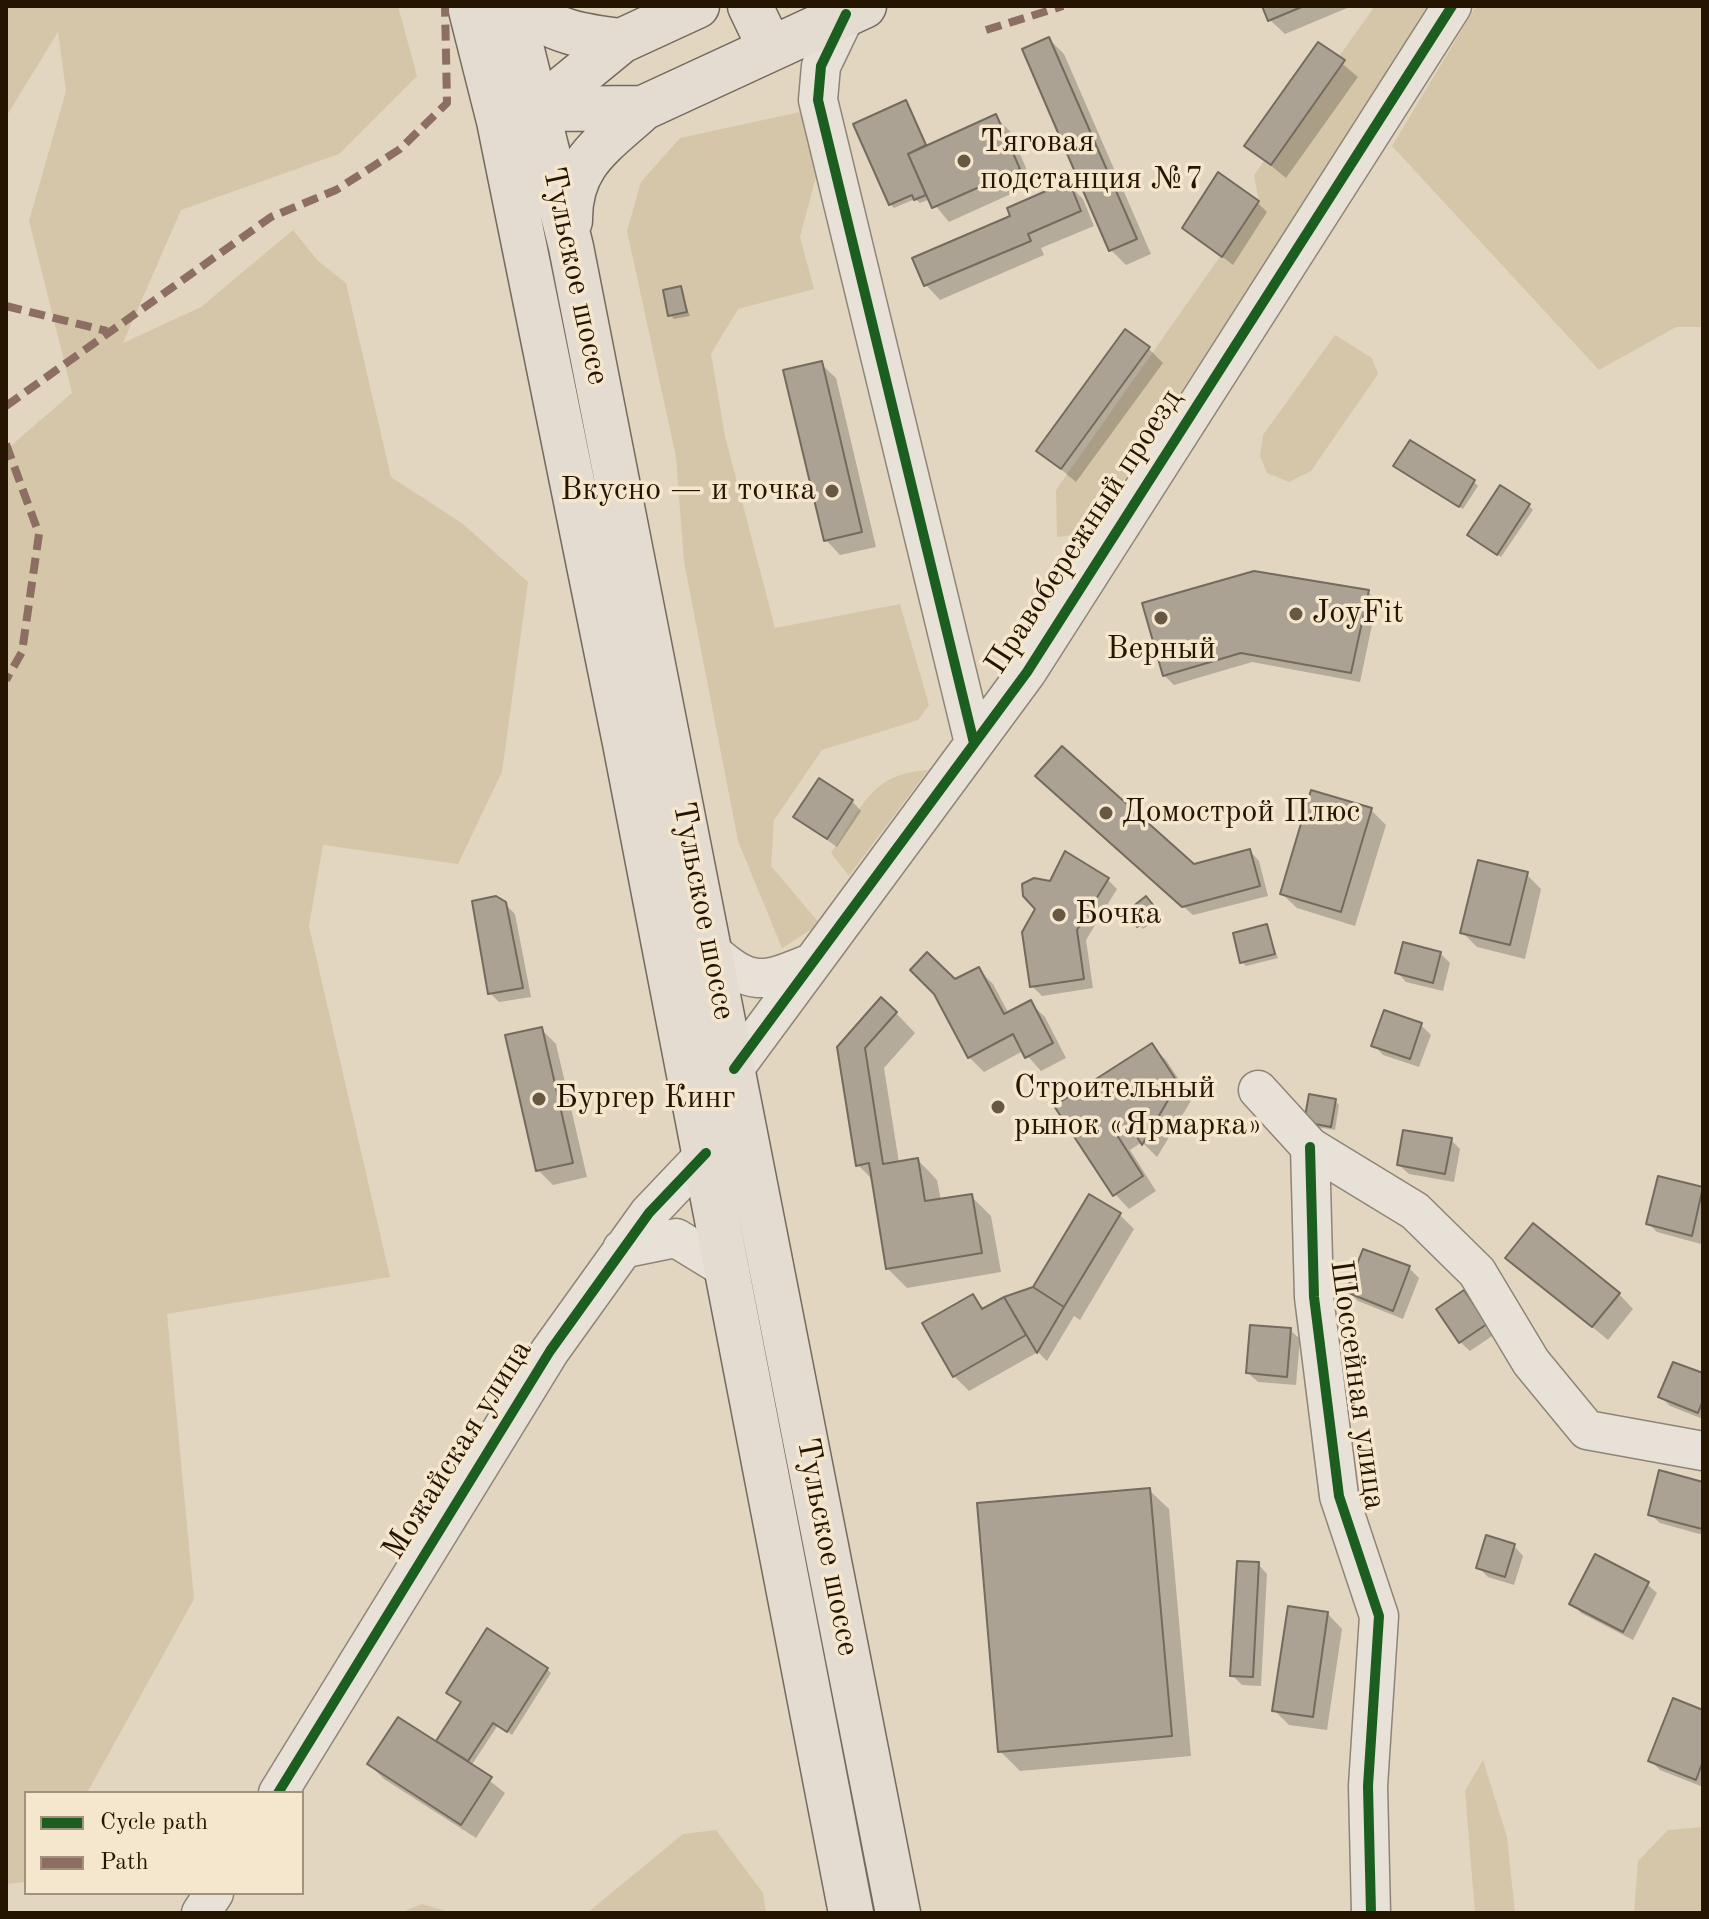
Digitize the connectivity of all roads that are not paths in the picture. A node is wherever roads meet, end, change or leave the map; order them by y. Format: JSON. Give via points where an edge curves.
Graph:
{"nodes":[{"id":1,"x":470,"y":6,"type":"edge"},
{"id":2,"x":511,"y":6,"type":"edge"},
{"id":3,"x":525,"y":6,"type":"edge"},
{"id":4,"x":697,"y":6,"type":"edge"},
{"id":5,"x":750,"y":6,"type":"edge"},
{"id":6,"x":1452,"y":6,"type":"edge"},
{"id":7,"x":855,"y":10,"type":"edge"},
{"id":8,"x":621,"y":41,"type":"junction"},
{"id":9,"x":770,"y":48,"type":"junction"},
{"id":10,"x":643,"y":108,"type":"junction"},
{"id":11,"x":518,"y":115,"type":"junction"},
{"id":12,"x":571,"y":247,"type":"junction"},
{"id":13,"x":974,"y":743,"type":"junction"},
{"id":14,"x":711,"y":951,"type":"junction"},
{"id":15,"x":811,"y":963,"type":"junction"},
{"id":16,"x":734,"y":1069,"type":"junction"},
{"id":17,"x":1258,"y":1090,"type":"dead end"},
{"id":18,"x":1310,"y":1147,"type":"junction"},
{"id":19,"x":706,"y":1153,"type":"junction"},
{"id":20,"x":622,"y":1249,"type":"junction"},
{"id":21,"x":730,"y":1271,"type":"junction"},
{"id":22,"x":1703,"y":1451,"type":"edge"},
{"id":23,"x":279,"y":1791,"type":"edge"},
{"id":24,"x":213,"y":1895,"type":"edge"},
{"id":25,"x":201,"y":1913,"type":"edge"},
{"id":26,"x":851,"y":1913,"type":"edge"},
{"id":27,"x":898,"y":1913,"type":"edge"},
{"id":28,"x":1371,"y":1913,"type":"edge"}],
"edges":[{"from":1,"to":11,"type":"main road","name":"Тульское шоссе"},
{"from":2,"to":11,"type":"main road","name":"Тульское шоссе"},
{"from":3,"to":8,"type":"main road","via":[[535,17],[580,35]]},
{"from":4,"to":8,"type":"main road"},
{"from":5,"to":9,"type":"main road"},
{"from":6,"to":13,"type":"street","name":"Правобережный проезд","via":[[1027,672]]},
{"from":7,"to":9,"type":"main road"},
{"from":7,"to":13,"type":"street","via":[[821,66],[818,100]]},
{"from":8,"to":11,"type":"main road"},
{"from":9,"to":10,"type":"main road"},
{"from":10,"to":11,"type":"main road"},
{"from":10,"to":12,"type":"main road","via":[[582,164],[570,205]]},
{"from":11,"to":12,"type":"main road","name":"Тульское шоссе"},
{"from":11,"to":19,"type":"main road","name":"Тульское шоссе"},
{"from":12,"to":14,"type":"main road","name":"Тульское шоссе"},
{"from":13,"to":15,"type":"street","name":"Правобережный проезд"},
{"from":14,"to":15,"type":"street","via":[[735,973],[753,979]]},
{"from":14,"to":16,"type":"main road","name":"Тульское шоссе"},
{"from":15,"to":16,"type":"street","name":"Правобережный проезд"},
{"from":16,"to":27,"type":"main road","name":"Тульское шоссе"},
{"from":17,"to":18,"type":"street"},
{"from":18,"to":22,"type":"street","via":[[1415,1211],[1477,1272],[1531,1362],[1587,1430]]},
{"from":18,"to":28,"type":"street","name":"Шоссейная улица","via":[[1314,1297],[1339,1496],[1379,1616],[1368,1786]]},
{"from":19,"to":20,"type":"street","name":"Можайская улица"},
{"from":19,"to":21,"type":"main road","name":"Тульское шоссе"},
{"from":20,"to":21,"type":"street","via":[[676,1238]]},
{"from":20,"to":23,"type":"street","name":"Можайская улица","via":[[550,1351]]},
{"from":21,"to":26,"type":"main road","name":"Тульское шоссе"},
{"from":24,"to":25,"type":"street"}]}
